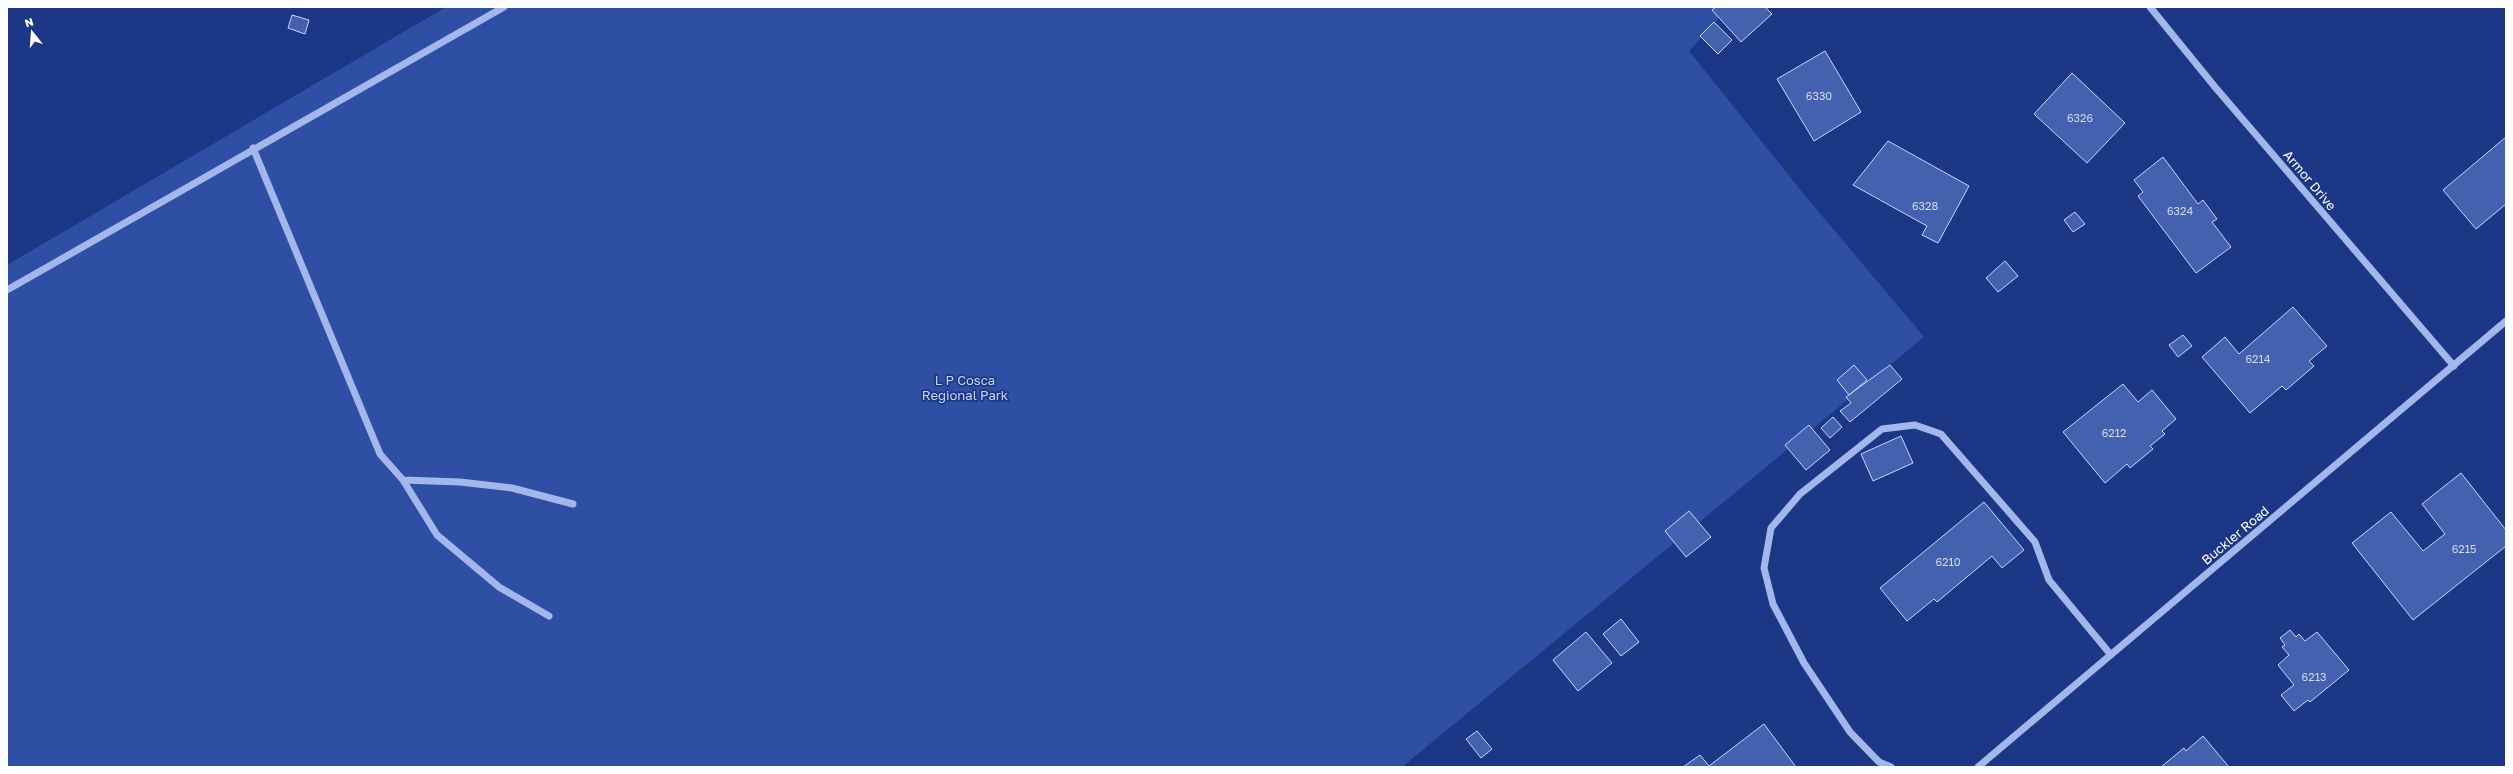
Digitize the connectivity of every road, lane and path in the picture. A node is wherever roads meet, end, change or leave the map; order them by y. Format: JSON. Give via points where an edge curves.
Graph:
{"nodes":[{"id":1,"x":504,"y":7,"type":"edge"},
{"id":2,"x":2150,"y":7,"type":"edge"},
{"id":3,"x":253,"y":148,"type":"junction"},
{"id":4,"x":7,"y":290,"type":"edge"},
{"id":5,"x":2506,"y":321,"type":"edge"},
{"id":6,"x":2454,"y":366,"type":"junction"},
{"id":7,"x":403,"y":480,"type":"junction"},
{"id":8,"x":574,"y":504,"type":"dead end"},
{"id":9,"x":549,"y":616,"type":"dead end"},
{"id":10,"x":2111,"y":655,"type":"junction"},
{"id":11,"x":1891,"y":767,"type":"edge"},
{"id":12,"x":1978,"y":767,"type":"edge"}],
"edges":[{"from":1,"to":3,"type":"street"},
{"from":2,"to":6,"type":"street","name":"Armor Drive","via":[[2215,87]]},
{"from":3,"to":4,"type":"street"},
{"from":3,"to":7,"type":"street","via":[[371,437],[380,454]]},
{"from":5,"to":6,"type":"street","name":"Buckler Road"},
{"from":6,"to":10,"type":"street","name":"Buckler Road"},
{"from":7,"to":8,"type":"street","via":[[460,482],[512,488]]},
{"from":7,"to":9,"type":"street","via":[[438,535],[499,587]]},
{"from":10,"to":11,"type":"street","via":[[2049,580],[2036,542],[1940,434],[1915,425],[1882,429],[1800,494],[1771,528],[1764,568],[1773,604],[1804,663],[1850,732],[1879,762]]},
{"from":10,"to":12,"type":"street","name":"Buckler Road"}]}
